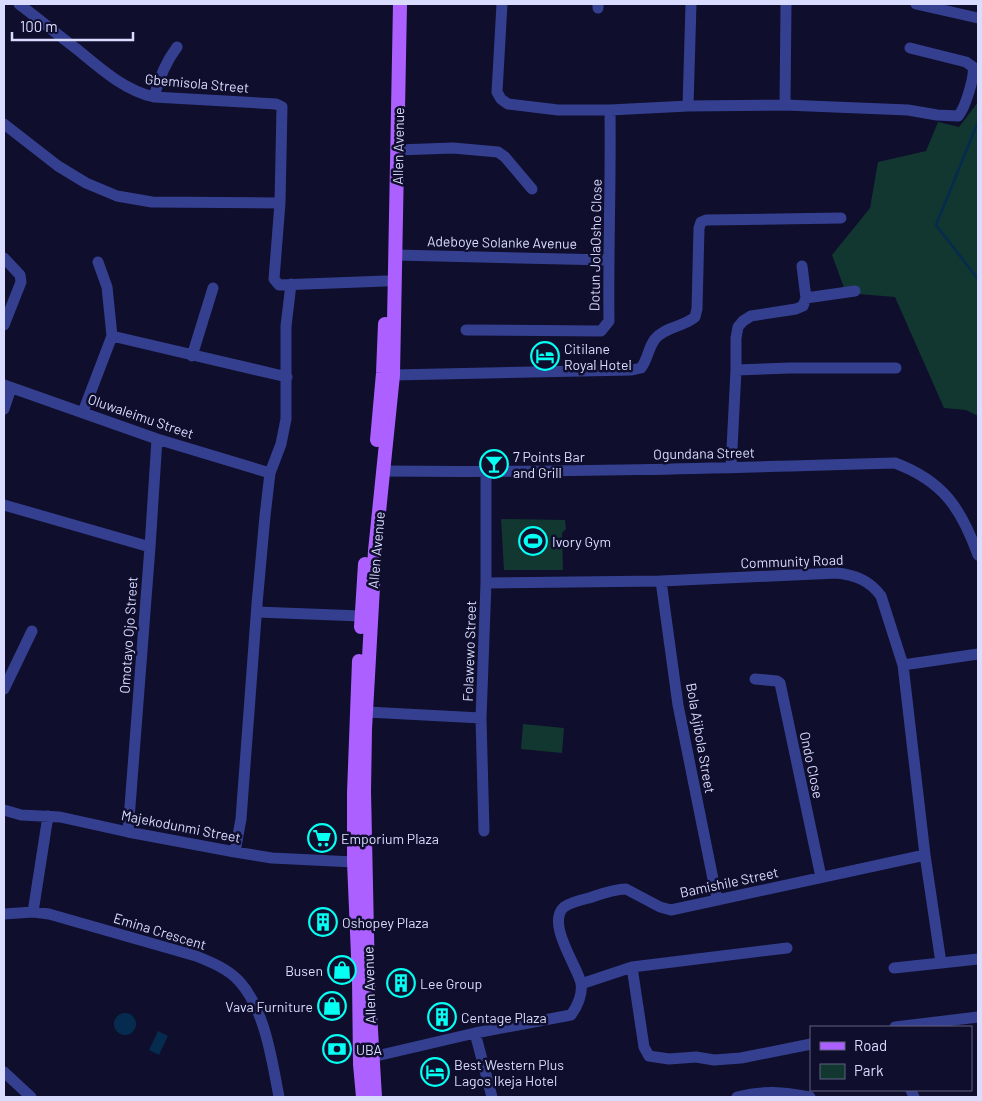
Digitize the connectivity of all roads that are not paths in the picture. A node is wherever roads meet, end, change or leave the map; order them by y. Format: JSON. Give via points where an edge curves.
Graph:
{"nodes":[{"id":1,"x":19,"y":4,"type":"edge"},
{"id":2,"x":391,"y":4,"type":"edge"},
{"id":3,"x":400,"y":4,"type":"edge"},
{"id":4,"x":502,"y":4,"type":"edge"},
{"id":5,"x":691,"y":4,"type":"edge"},
{"id":6,"x":786,"y":4,"type":"edge"},
{"id":7,"x":916,"y":4,"type":"edge"},
{"id":8,"x":978,"y":18,"type":"edge"},
{"id":9,"x":177,"y":47,"type":"dead end"},
{"id":10,"x":910,"y":48,"type":"dead end"},
{"id":11,"x":154,"y":97,"type":"junction"},
{"id":12,"x":688,"y":106,"type":"junction"},
{"id":13,"x":786,"y":106,"type":"junction"},
{"id":14,"x":610,"y":110,"type":"junction"},
{"id":15,"x":4,"y":124,"type":"edge"},
{"id":16,"x":397,"y":150,"type":"junction"},
{"id":17,"x":532,"y":189,"type":"dead end"},
{"id":18,"x":280,"y":203,"type":"junction"},
{"id":19,"x":841,"y":218,"type":"dead end"},
{"id":20,"x":396,"y":255,"type":"junction"},
{"id":21,"x":4,"y":258,"type":"edge"},
{"id":22,"x":608,"y":260,"type":"junction"},
{"id":23,"x":98,"y":262,"type":"dead end"},
{"id":24,"x":802,"y":266,"type":"dead end"},
{"id":25,"x":386,"y":281,"type":"junction"},
{"id":26,"x":290,"y":284,"type":"junction"},
{"id":27,"x":213,"y":288,"type":"dead end"},
{"id":28,"x":854,"y":290,"type":"dead end"},
{"id":29,"x":806,"y":298,"type":"junction"},
{"id":30,"x":4,"y":325,"type":"edge"},
{"id":31,"x":466,"y":330,"type":"dead end"},
{"id":32,"x":112,"y":336,"type":"junction"},
{"id":33,"x":192,"y":356,"type":"junction"},
{"id":34,"x":896,"y":368,"type":"dead end"},
{"id":35,"x":736,"y":370,"type":"junction"},
{"id":36,"x":393,"y":375,"type":"junction"},
{"id":37,"x":286,"y":377,"type":"junction"},
{"id":38,"x":7,"y":386,"type":"edge"},
{"id":39,"x":4,"y":409,"type":"edge"},
{"id":40,"x":83,"y":412,"type":"junction"},
{"id":41,"x":157,"y":439,"type":"junction"},
{"id":42,"x":732,"y":468,"type":"junction"},
{"id":43,"x":384,"y":471,"type":"junction"},
{"id":44,"x":270,"y":472,"type":"junction"},
{"id":45,"x":486,"y":472,"type":"junction"},
{"id":46,"x":4,"y":505,"type":"edge"},
{"id":47,"x":150,"y":547,"type":"junction"},
{"id":48,"x":978,"y":555,"type":"edge"},
{"id":49,"x":661,"y":581,"type":"junction"},
{"id":50,"x":486,"y":584,"type":"junction"},
{"id":51,"x":257,"y":612,"type":"junction"},
{"id":52,"x":361,"y":616,"type":"junction"},
{"id":53,"x":32,"y":631,"type":"dead end"},
{"id":54,"x":978,"y":654,"type":"edge"},
{"id":55,"x":903,"y":665,"type":"junction"},
{"id":56,"x":755,"y":679,"type":"dead end"},
{"id":57,"x":4,"y":689,"type":"edge"},
{"id":58,"x":367,"y":712,"type":"junction"},
{"id":59,"x":481,"y":718,"type":"junction"},
{"id":60,"x":4,"y":810,"type":"edge"},
{"id":61,"x":48,"y":816,"type":"junction"},
{"id":62,"x":484,"y":831,"type":"dead end"},
{"id":63,"x":128,"y":832,"type":"junction"},
{"id":64,"x":235,"y":852,"type":"junction"},
{"id":65,"x":925,"y":855,"type":"junction"},
{"id":66,"x":354,"y":862,"type":"junction"},
{"id":67,"x":821,"y":877,"type":"junction"},
{"id":68,"x":717,"y":899,"type":"junction"},
{"id":69,"x":33,"y":912,"type":"junction"},
{"id":70,"x":4,"y":914,"type":"edge"},
{"id":71,"x":787,"y":948,"type":"dead end"},
{"id":72,"x":978,"y":959,"type":"edge"},
{"id":73,"x":940,"y":963,"type":"junction"},
{"id":74,"x":632,"y":967,"type":"junction"},
{"id":75,"x":894,"y":968,"type":"dead end"},
{"id":76,"x":581,"y":984,"type":"junction"},
{"id":77,"x":978,"y":1017,"type":"edge"},
{"id":78,"x":903,"y":1026,"type":"edge"},
{"id":79,"x":475,"y":1033,"type":"junction"},
{"id":80,"x":810,"y":1044,"type":"edge"},
{"id":81,"x":372,"y":1057,"type":"junction"},
{"id":82,"x":4,"y":1072,"type":"edge"},
{"id":83,"x":4,"y":1082,"type":"edge"},
{"id":84,"x":19,"y":1097,"type":"edge"},
{"id":85,"x":31,"y":1097,"type":"edge"},
{"id":86,"x":279,"y":1097,"type":"edge"},
{"id":87,"x":363,"y":1097,"type":"edge"},
{"id":88,"x":375,"y":1097,"type":"edge"},
{"id":89,"x":492,"y":1097,"type":"edge"},
{"id":90,"x":737,"y":1097,"type":"edge"},
{"id":91,"x":810,"y":1097,"type":"edge"}],
"edges":[{"from":1,"to":11,"type":"street","name":"Gbemisola Street","via":[[120,83]]},
{"from":2,"to":25,"type":"main road","name":"Allen Avenue"},
{"from":3,"to":16,"type":"main road","name":"Allen Avenue"},
{"from":4,"to":14,"type":"street","via":[[497,92],[501,100],[508,104],[558,110]]},
{"from":5,"to":12,"type":"street"},
{"from":6,"to":13,"type":"street"},
{"from":7,"to":8,"type":"street"},
{"from":9,"to":11,"type":"street","via":[[161,72]]},
{"from":10,"to":13,"type":"street","via":[[966,62],[972,67],[974,73],[958,116],[908,110]]},
{"from":11,"to":18,"type":"street","name":"Gbemisola Street","via":[[276,104],[282,107]]},
{"from":12,"to":13,"type":"street"},
{"from":12,"to":14,"type":"street"},
{"from":14,"to":22,"type":"street","name":"Dotun JolaOsho Close"},
{"from":15,"to":18,"type":"street","via":[[86,184],[117,196],[152,202]]},
{"from":16,"to":17,"type":"street","via":[[453,148],[498,152]]},
{"from":16,"to":20,"type":"main road","name":"Allen Avenue"},
{"from":18,"to":26,"type":"street","via":[[274,279],[279,285]]},
{"from":19,"to":36,"type":"street","via":[[701,222],[695,317],[656,338],[641,368]]},
{"from":20,"to":22,"type":"street","name":"Adeboye Solanke Avenue"},
{"from":20,"to":36,"type":"main road","name":"Allen Avenue"},
{"from":21,"to":30,"type":"street","via":[[20,275]]},
{"from":22,"to":31,"type":"street","name":"Dotun JolaOsho Close","via":[[609,321],[601,331]]},
{"from":23,"to":32,"type":"street","via":[[107,287]]},
{"from":24,"to":29,"type":"street"},
{"from":25,"to":26,"type":"street"},
{"from":25,"to":52,"type":"main road","name":"Allen Avenue","via":[[383,373]]},
{"from":26,"to":37,"type":"street"},
{"from":27,"to":33,"type":"street"},
{"from":28,"to":29,"type":"street"},
{"from":29,"to":35,"type":"street","via":[[803,306],[796,309],[751,316],[743,321],[736,338]]},
{"from":32,"to":33,"type":"street"},
{"from":32,"to":40,"type":"street"},
{"from":33,"to":37,"type":"street"},
{"from":34,"to":35,"type":"street"},
{"from":35,"to":42,"type":"street"},
{"from":36,"to":43,"type":"main road","name":"Allen Avenue"},
{"from":37,"to":44,"type":"street","via":[[286,419]]},
{"from":38,"to":39,"type":"street"},
{"from":38,"to":40,"type":"street","name":"Oluwaleimu Street"},
{"from":40,"to":41,"type":"street","name":"Oluwaleimu Street"},
{"from":41,"to":44,"type":"street","name":"Oluwaleimu Street"},
{"from":41,"to":47,"type":"street","name":"Omotayo Ojo Street"},
{"from":42,"to":45,"type":"street","name":"Ogundana Street"},
{"from":42,"to":48,"type":"street","name":"Ogundana Street","via":[[895,463],[916,471],[938,486],[956,507]]},
{"from":43,"to":45,"type":"street","name":"Ogundana Street"},
{"from":43,"to":58,"type":"main road","name":"Allen Avenue","via":[[371,617]]},
{"from":44,"to":51,"type":"street"},
{"from":45,"to":50,"type":"street","name":"Folawewo Street"},
{"from":46,"to":47,"type":"street"},
{"from":47,"to":63,"type":"street","name":"Omotayo Ojo Street"},
{"from":49,"to":50,"type":"street","name":"Community Road"},
{"from":49,"to":55,"type":"street","name":"Community Road","via":[[851,574],[875,588],[881,596]]},
{"from":49,"to":68,"type":"street","name":"Bola Ajibola Street","via":[[678,705]]},
{"from":50,"to":59,"type":"street","name":"Folawewo Street"},
{"from":51,"to":52,"type":"street"},
{"from":51,"to":64,"type":"street","via":[[241,819]]},
{"from":52,"to":66,"type":"main road","name":"Allen Avenue"},
{"from":53,"to":57,"type":"street"},
{"from":54,"to":55,"type":"street"},
{"from":55,"to":65,"type":"street","name":"Community Road"},
{"from":56,"to":67,"type":"street","name":"Ondo Close","via":[[780,683]]},
{"from":58,"to":59,"type":"street"},
{"from":58,"to":81,"type":"main road","name":"Allen Avenue","via":[[364,791]]},
{"from":59,"to":62,"type":"street","name":"Folawewo Street"},
{"from":60,"to":61,"type":"street","name":"Majekodunmi Street","via":[[21,815]]},
{"from":61,"to":63,"type":"street","name":"Majekodunmi Street"},
{"from":61,"to":69,"type":"street"},
{"from":63,"to":64,"type":"street","name":"Majekodunmi Street"},
{"from":64,"to":66,"type":"street","name":"Majekodunmi Street","via":[[272,858]]},
{"from":65,"to":67,"type":"street","name":"Bamishile Street"},
{"from":65,"to":73,"type":"street","name":"Community Road"},
{"from":66,"to":87,"type":"main road","name":"Allen Avenue"},
{"from":67,"to":68,"type":"street","name":"Bamishile Street"},
{"from":68,"to":76,"type":"street","name":"Bamishile Street","via":[[671,910],[660,908],[626,889],[572,902],[562,908],[558,918],[560,928]]},
{"from":69,"to":70,"type":"street","name":"Emina Crescent"},
{"from":69,"to":86,"type":"street","name":"Emina Crescent","via":[[196,956],[230,973],[245,988],[268,1038]]},
{"from":71,"to":74,"type":"street"},
{"from":72,"to":73,"type":"street"},
{"from":73,"to":75,"type":"street"},
{"from":74,"to":76,"type":"street"},
{"from":74,"to":80,"type":"street","via":[[644,1047],[649,1056],[669,1059],[696,1056],[714,1060]]},
{"from":76,"to":79,"type":"street","via":[[577,1008],[571,1015]]},
{"from":77,"to":78,"type":"street"},
{"from":79,"to":81,"type":"street"},
{"from":79,"to":89,"type":"street"},
{"from":81,"to":88,"type":"main road","name":"Allen Avenue"},
{"from":82,"to":85,"type":"street"},
{"from":83,"to":84,"type":"street"},
{"from":90,"to":91,"type":"street","via":[[755,1092]]}]}
